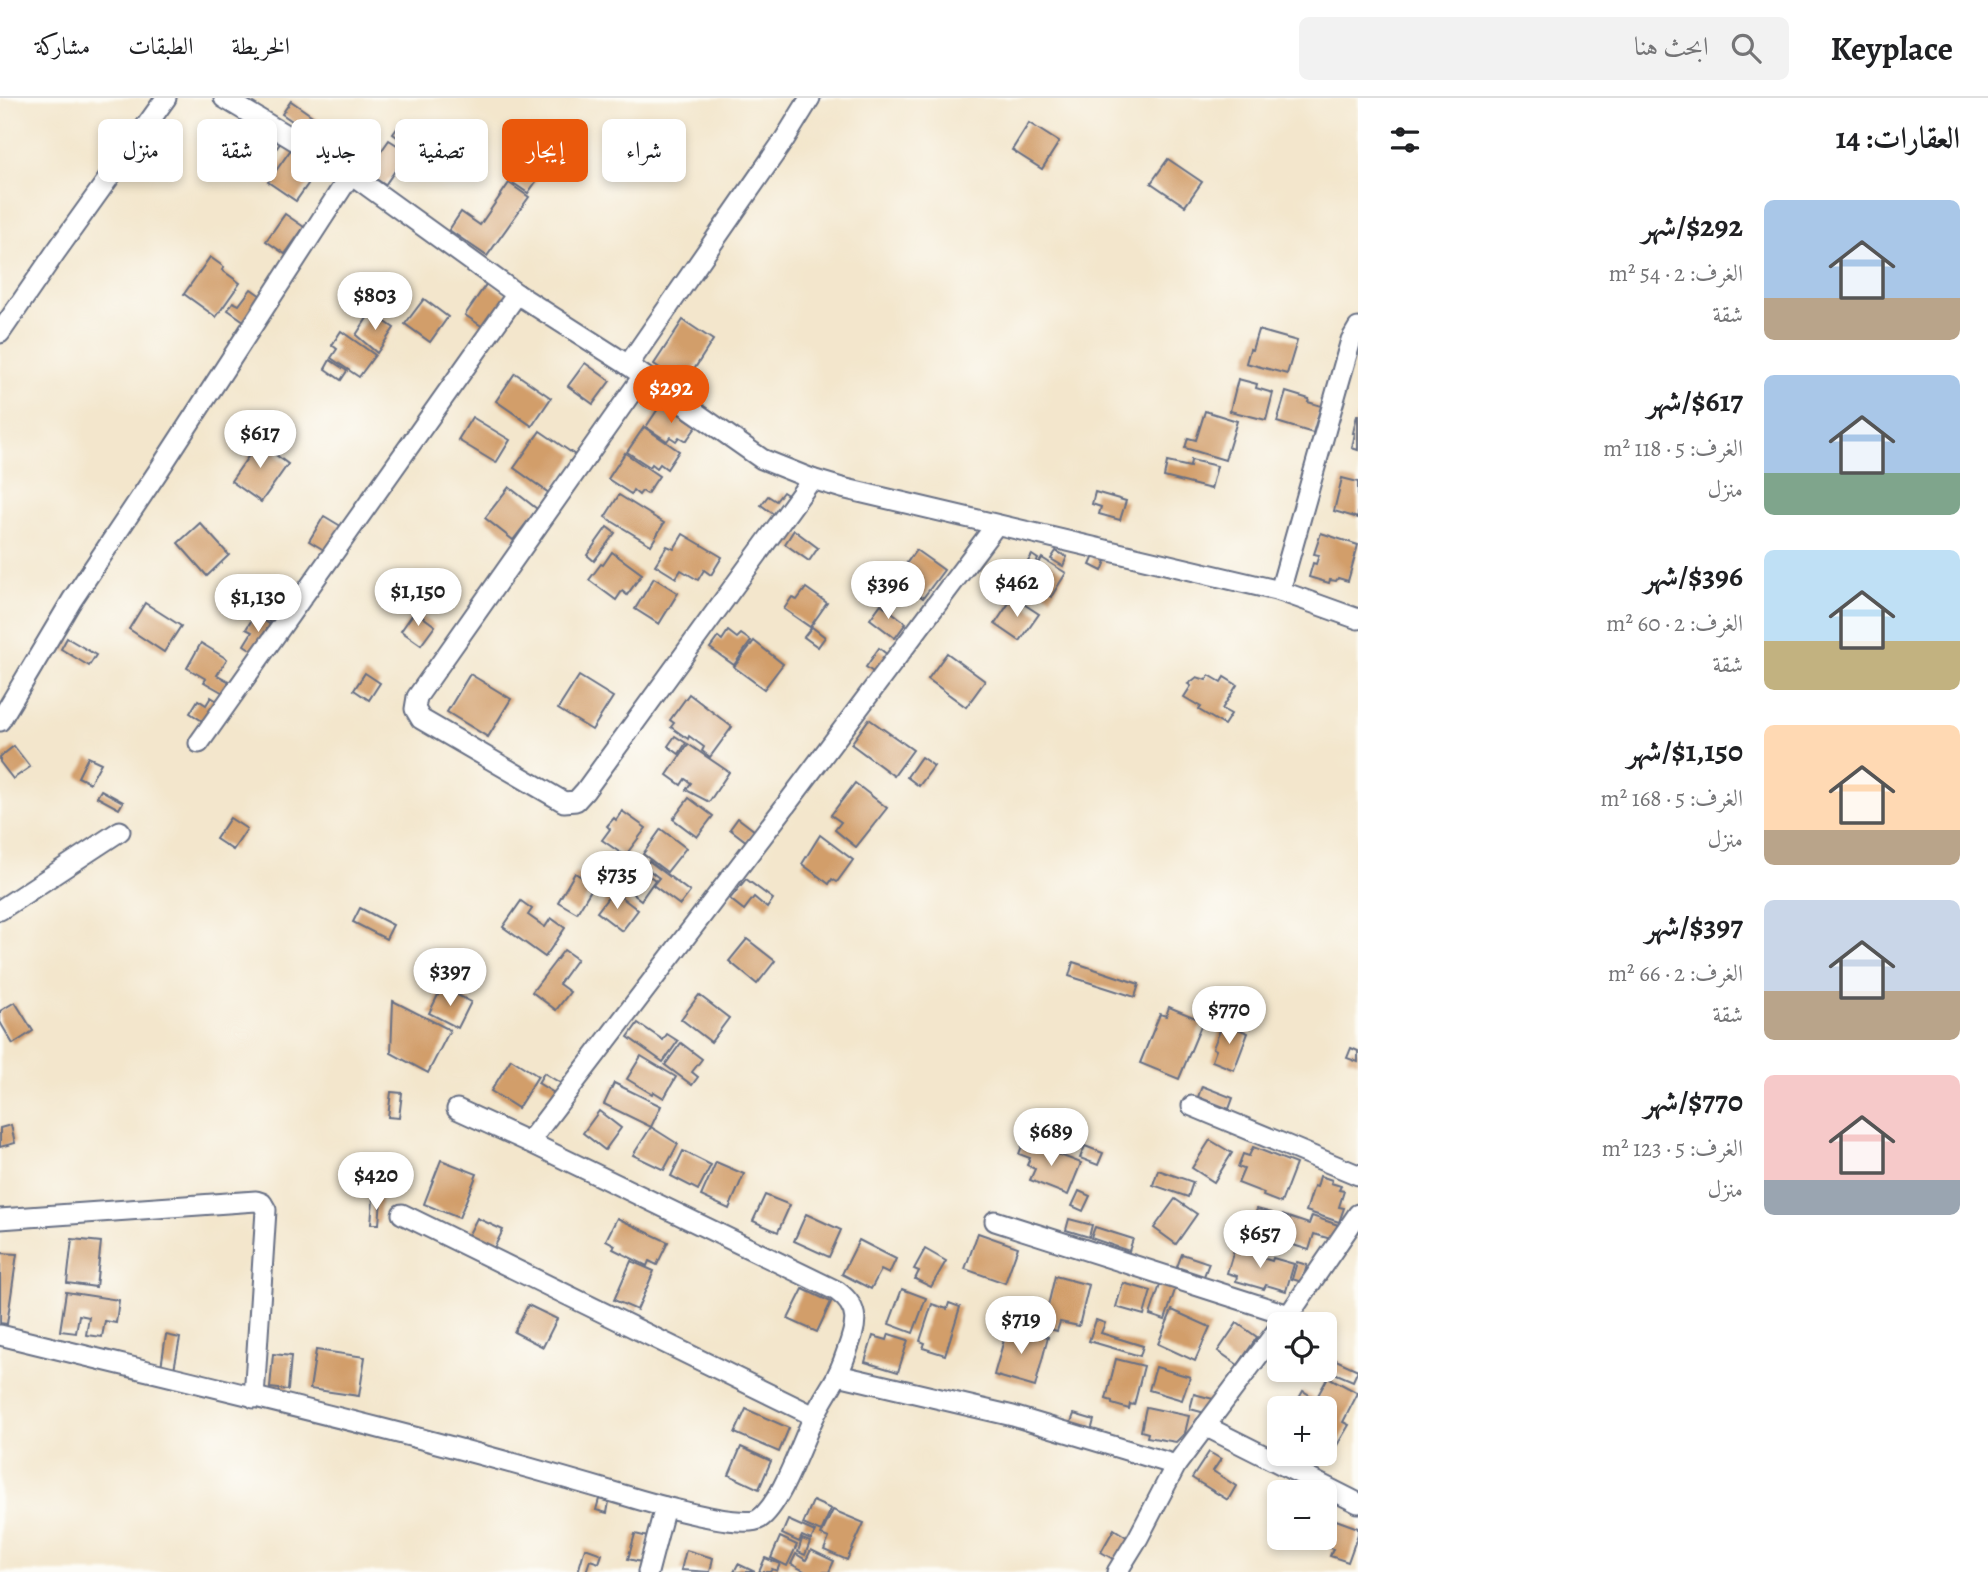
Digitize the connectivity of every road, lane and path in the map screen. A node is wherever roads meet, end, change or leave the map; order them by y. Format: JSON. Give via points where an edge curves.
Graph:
{"nodes":[{"id":1,"x":166,"y":98,"type":"edge"},
{"id":2,"x":225,"y":98,"type":"edge"},
{"id":3,"x":810,"y":98,"type":"edge"},
{"id":4,"x":291,"y":138,"type":"edge"},
{"id":5,"x":346,"y":182,"type":"edge"},
{"id":6,"x":362,"y":182,"type":"edge"},
{"id":7,"x":517,"y":294,"type":"junction"},
{"id":8,"x":1358,"y":328,"type":"edge"},
{"id":9,"x":0,"y":333,"type":"edge"},
{"id":10,"x":636,"y":371,"type":"junction"},
{"id":11,"x":812,"y":479,"type":"junction"},
{"id":12,"x":996,"y":525,"type":"junction"},
{"id":13,"x":1280,"y":591,"type":"junction"},
{"id":14,"x":1358,"y":619,"type":"edge"},
{"id":15,"x":0,"y":721,"type":"edge"},
{"id":16,"x":200,"y":743,"type":"dead end"},
{"id":17,"x":120,"y":831,"type":"dead end"},
{"id":18,"x":0,"y":910,"type":"edge"},
{"id":19,"x":1192,"y":1107,"type":"dead end"},
{"id":20,"x":457,"y":1109,"type":"dead end"},
{"id":21,"x":529,"y":1142,"type":"junction"},
{"id":22,"x":1358,"y":1175,"type":"edge"},
{"id":23,"x":1358,"y":1213,"type":"edge"},
{"id":24,"x":402,"y":1214,"type":"dead end"},
{"id":25,"x":0,"y":1219,"type":"edge"},
{"id":26,"x":995,"y":1221,"type":"dead end"},
{"id":27,"x":1291,"y":1312,"type":"edge"},
{"id":28,"x":1267,"y":1317,"type":"edge"},
{"id":29,"x":0,"y":1335,"type":"edge"},
{"id":30,"x":1267,"y":1345,"type":"edge"},
{"id":31,"x":838,"y":1375,"type":"junction"},
{"id":32,"x":254,"y":1398,"type":"junction"},
{"id":33,"x":814,"y":1416,"type":"junction"},
{"id":34,"x":1205,"y":1426,"type":"junction"},
{"id":35,"x":1176,"y":1465,"type":"junction"},
{"id":36,"x":1358,"y":1503,"type":"edge"},
{"id":37,"x":665,"y":1507,"type":"junction"},
{"id":38,"x":648,"y":1572,"type":"edge"},
{"id":39,"x":1117,"y":1572,"type":"edge"}],
"edges":[{"from":1,"to":9,"type":"street"},
{"from":2,"to":4,"type":"street"},
{"from":3,"to":10,"type":"street"},
{"from":5,"to":15,"type":"street","via":[[72,600]]},
{"from":6,"to":7,"type":"street"},
{"from":7,"to":10,"type":"street"},
{"from":7,"to":16,"type":"street"},
{"from":8,"to":13,"type":"street"},
{"from":10,"to":11,"type":"street","via":[[762,459]]},
{"from":10,"to":11,"type":"street","via":[[417,697],[415,709],[421,719],[564,802],[576,801]]},
{"from":11,"to":12,"type":"street"},
{"from":12,"to":13,"type":"street"},
{"from":12,"to":21,"type":"street"},
{"from":13,"to":14,"type":"street"},
{"from":17,"to":18,"type":"street"},
{"from":19,"to":22,"type":"street"},
{"from":20,"to":21,"type":"street"},
{"from":21,"to":31,"type":"street","via":[[848,1298],[855,1313],[855,1329]]},
{"from":23,"to":27,"type":"street"},
{"from":24,"to":33,"type":"street"},
{"from":25,"to":32,"type":"street","via":[[262,1203],[267,1210]]},
{"from":26,"to":28,"type":"street"},
{"from":29,"to":32,"type":"street"},
{"from":30,"to":34,"type":"street"},
{"from":31,"to":33,"type":"street"},
{"from":31,"to":35,"type":"street","via":[[1013,1416]]},
{"from":32,"to":37,"type":"street"},
{"from":33,"to":37,"type":"street","via":[[780,1492],[758,1519],[744,1522]]},
{"from":34,"to":35,"type":"street"},
{"from":34,"to":36,"type":"street"},
{"from":35,"to":39,"type":"street"},
{"from":37,"to":38,"type":"street"}]}
